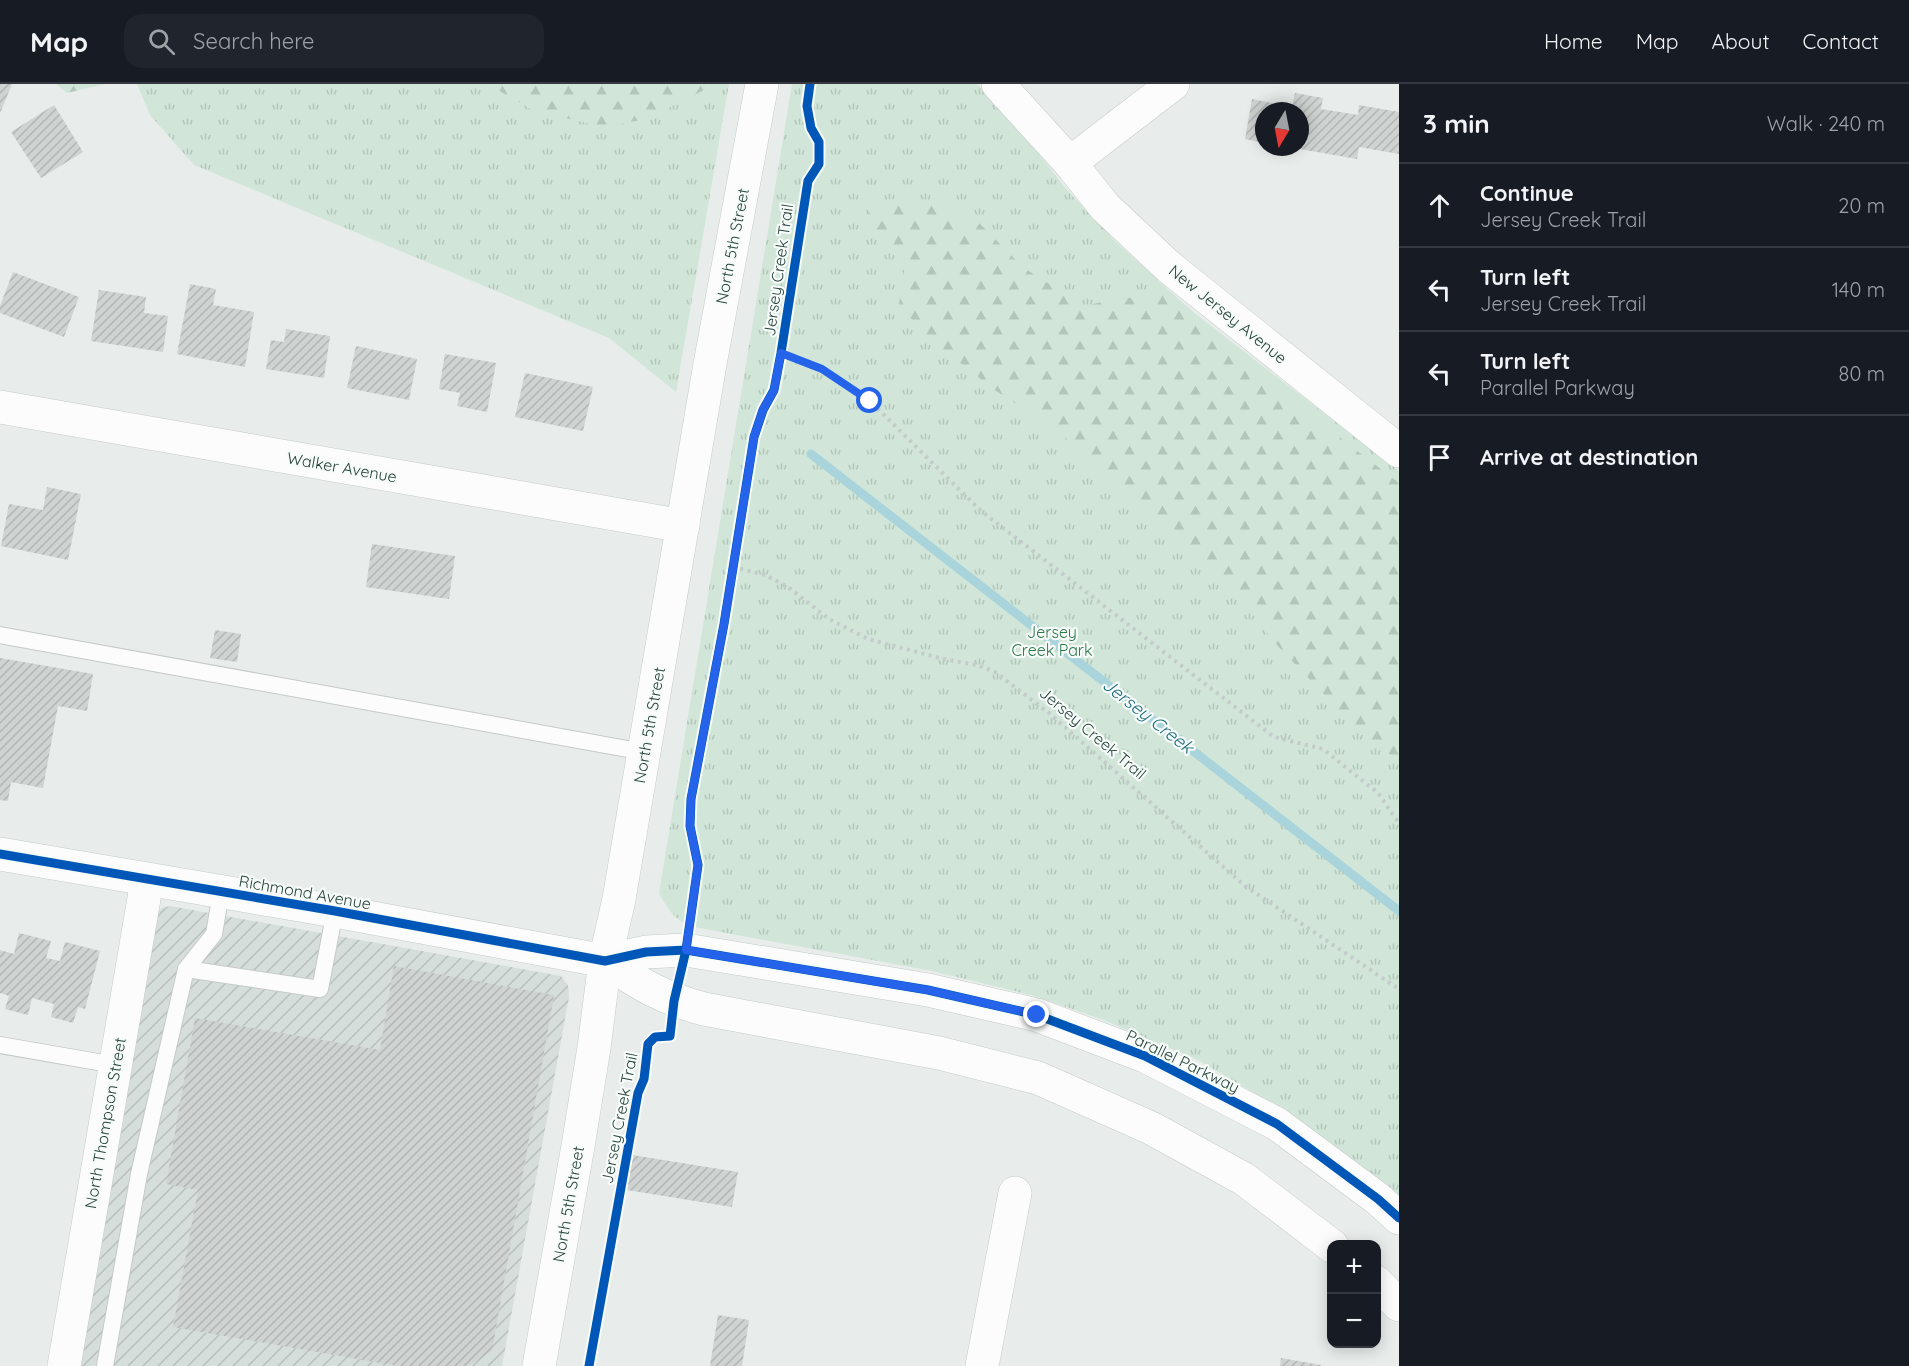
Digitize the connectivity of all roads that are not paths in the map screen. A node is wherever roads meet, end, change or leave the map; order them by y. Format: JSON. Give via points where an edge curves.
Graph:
{"nodes":[{"id":1,"x":762,"y":84,"type":"edge"},
{"id":2,"x":998,"y":84,"type":"edge"},
{"id":3,"x":1173,"y":84,"type":"edge"},
{"id":4,"x":1070,"y":163,"type":"junction"},
{"id":5,"x":0,"y":407,"type":"edge"},
{"id":6,"x":1399,"y":451,"type":"edge"},
{"id":7,"x":683,"y":526,"type":"junction"},
{"id":8,"x":0,"y":635,"type":"edge"},
{"id":9,"x":644,"y":752,"type":"junction"},
{"id":10,"x":0,"y":854,"type":"edge"},
{"id":11,"x":147,"y":881,"type":"junction"},
{"id":12,"x":221,"y":893,"type":"junction"},
{"id":13,"x":335,"y":911,"type":"junction"},
{"id":14,"x":605,"y":961,"type":"junction"},
{"id":15,"x":186,"y":969,"type":"junction"},
{"id":16,"x":0,"y":1045,"type":"edge"},
{"id":17,"x":115,"y":1065,"type":"junction"},
{"id":18,"x":1014,"y":1193,"type":"dead end"},
{"id":19,"x":1399,"y":1218,"type":"edge"},
{"id":20,"x":1327,"y":1242,"type":"edge"},
{"id":21,"x":1381,"y":1286,"type":"edge"},
{"id":22,"x":1399,"y":1305,"type":"edge"},
{"id":23,"x":64,"y":1366,"type":"edge"},
{"id":24,"x":105,"y":1366,"type":"edge"},
{"id":25,"x":538,"y":1366,"type":"edge"},
{"id":26,"x":982,"y":1366,"type":"edge"}],
"edges":[{"from":1,"to":7,"type":"street","name":"North 5th Street"},
{"from":2,"to":4,"type":"street","name":"New Jersey Avenue"},
{"from":3,"to":4,"type":"street"},
{"from":4,"to":6,"type":"street","name":"New Jersey Avenue","via":[[1105,207],[1169,267]]},
{"from":5,"to":7,"type":"street","name":"Walker Avenue"},
{"from":7,"to":9,"type":"street","name":"North 5th Street"},
{"from":8,"to":9,"type":"lane"},
{"from":9,"to":14,"type":"street","name":"North 5th Street"},
{"from":10,"to":11,"type":"street","name":"Richmond Avenue"},
{"from":11,"to":12,"type":"street","name":"Richmond Avenue"},
{"from":11,"to":17,"type":"street","name":"North Thompson Street"},
{"from":12,"to":13,"type":"street","name":"Richmond Avenue"},
{"from":12,"to":15,"type":"lane","via":[[214,934]]},
{"from":13,"to":14,"type":"street","name":"Richmond Avenue"},
{"from":13,"to":15,"type":"lane","via":[[320,989]]},
{"from":14,"to":19,"type":"street","name":"Parallel Parkway","via":[[646,952],[686,950],[928,990],[1037,1015],[1145,1056],[1277,1124]]},
{"from":14,"to":20,"type":"street","via":[[674,1001],[939,1053],[1038,1078],[1150,1128],[1244,1179]]},
{"from":14,"to":25,"type":"street","name":"North 5th Street","via":[[580,1136]]},
{"from":15,"to":24,"type":"lane","via":[[139,1174]]},
{"from":16,"to":17,"type":"lane"},
{"from":17,"to":23,"type":"street","name":"North Thompson Street"},
{"from":18,"to":26,"type":"street"},
{"from":21,"to":22,"type":"street"}]}
